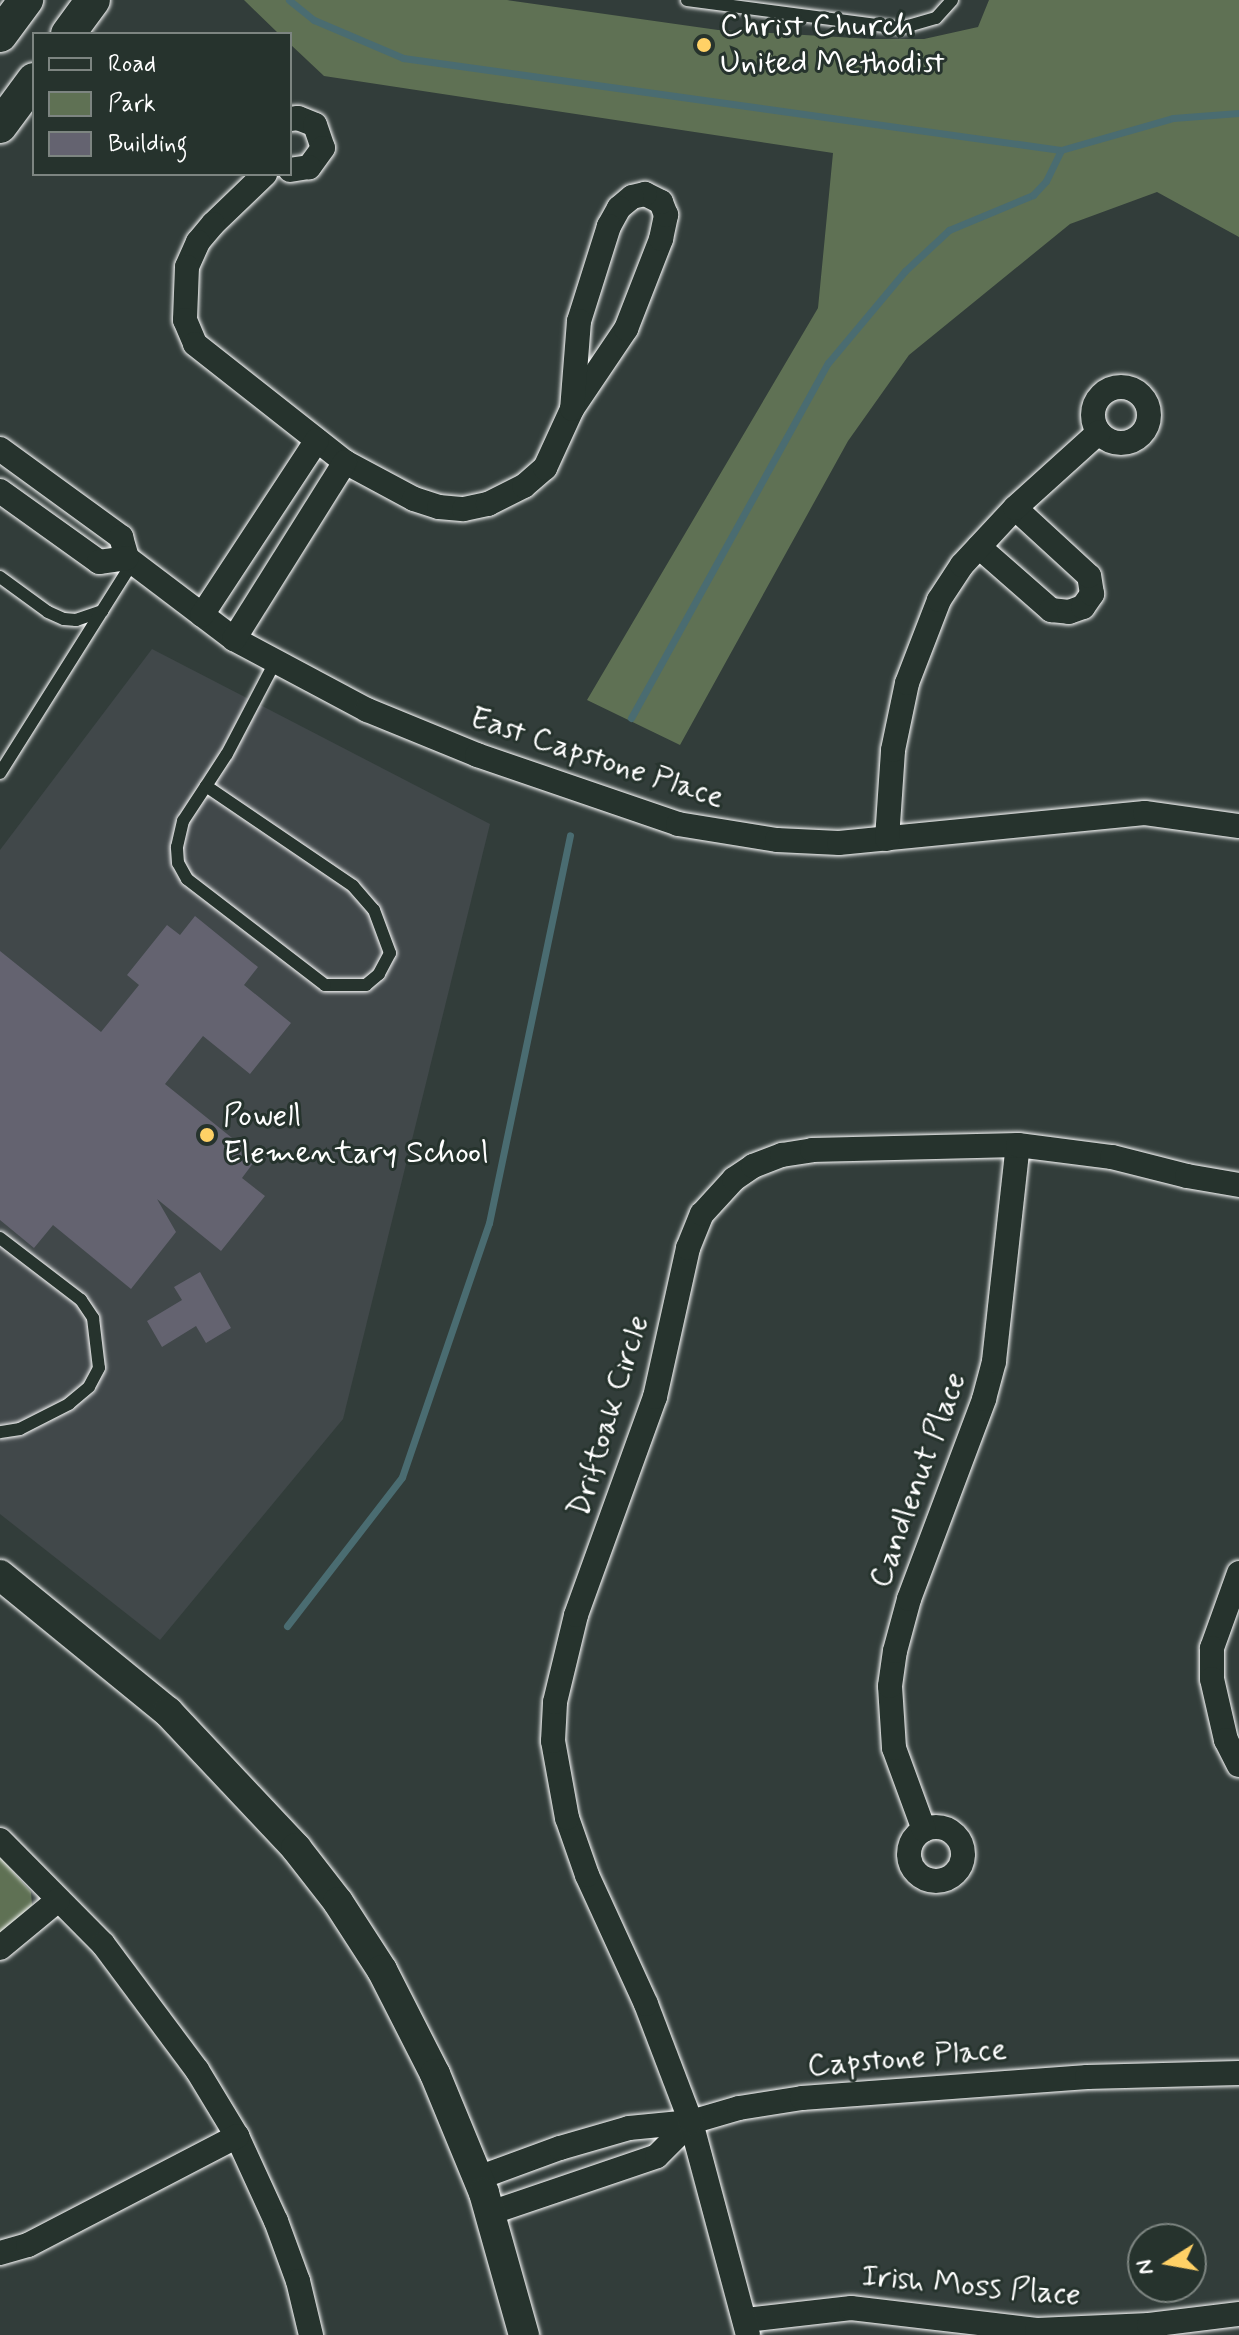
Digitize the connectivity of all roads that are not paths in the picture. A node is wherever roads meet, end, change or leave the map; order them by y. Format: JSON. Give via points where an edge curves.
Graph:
{"nodes":[{"id":1,"x":26,"y":0,"type":"edge"},
{"id":2,"x":93,"y":0,"type":"edge"},
{"id":3,"x":687,"y":0,"type":"edge"},
{"id":4,"x":952,"y":0,"type":"edge"},
{"id":5,"x":69,"y":32,"type":"edge"},
{"id":6,"x":0,"y":35,"type":"edge"},
{"id":7,"x":32,"y":83,"type":"edge"},
{"id":8,"x":292,"y":119,"type":"edge"},
{"id":9,"x":0,"y":126,"type":"edge"},
{"id":10,"x":292,"y":170,"type":"edge"},
{"id":11,"x":263,"y":176,"type":"edge"},
{"id":12,"x":572,"y":409,"type":"junction"},
{"id":13,"x":1099,"y":432,"type":"dead end"},
{"id":14,"x":317,"y":440,"type":"junction"},
{"id":15,"x":0,"y":449,"type":"edge"},
{"id":16,"x":345,"y":462,"type":"junction"},
{"id":17,"x":0,"y":491,"type":"edge"},
{"id":18,"x":1015,"y":508,"type":"junction"},
{"id":19,"x":979,"y":547,"type":"junction"},
{"id":20,"x":130,"y":560,"type":"junction"},
{"id":21,"x":0,"y":577,"type":"edge"},
{"id":22,"x":102,"y":611,"type":"junction"},
{"id":23,"x":202,"y":615,"type":"junction"},
{"id":24,"x":234,"y":639,"type":"junction"},
{"id":25,"x":275,"y":662,"type":"junction"},
{"id":26,"x":0,"y":773,"type":"edge"},
{"id":27,"x":206,"y":786,"type":"junction"},
{"id":28,"x":1239,"y":826,"type":"edge"},
{"id":29,"x":887,"y":839,"type":"junction"},
{"id":30,"x":1018,"y":1145,"type":"junction"},
{"id":31,"x":1239,"y":1185,"type":"edge"},
{"id":32,"x":0,"y":1238,"type":"edge"},
{"id":33,"x":0,"y":1432,"type":"edge"},
{"id":34,"x":1239,"y":1573,"type":"edge"},
{"id":35,"x":0,"y":1575,"type":"edge"},
{"id":36,"x":1239,"y":1765,"type":"edge"},
{"id":37,"x":924,"y":1830,"type":"dead end"},
{"id":38,"x":0,"y":1840,"type":"edge"},
{"id":39,"x":58,"y":1900,"type":"junction"},
{"id":40,"x":0,"y":1948,"type":"edge"},
{"id":41,"x":1239,"y":2073,"type":"edge"},
{"id":42,"x":691,"y":2122,"type":"junction"},
{"id":43,"x":237,"y":2136,"type":"junction"},
{"id":44,"x":478,"y":2178,"type":"junction"},
{"id":45,"x":490,"y":2213,"type":"junction"},
{"id":46,"x":0,"y":2253,"type":"edge"},
{"id":47,"x":1239,"y":2314,"type":"edge"},
{"id":48,"x":747,"y":2328,"type":"edge"},
{"id":49,"x":311,"y":2335,"type":"edge"},
{"id":50,"x":524,"y":2335,"type":"edge"}],
"edges":[{"from":1,"to":6,"type":"main road"},
{"from":2,"to":5,"type":"main road"},
{"from":3,"to":4,"type":"lane","via":[[901,28],[936,18]]},
{"from":7,"to":9,"type":"main road"},
{"from":8,"to":10,"type":"street","via":[[315,125],[323,148],[309,167]]},
{"from":11,"to":14,"type":"street","via":[[198,242],[187,267],[185,320],[195,344]]},
{"from":12,"to":12,"type":"street","via":[[626,329],[661,239],[666,215],[661,202],[645,194],[619,208],[609,226],[579,321]]},
{"from":12,"to":16,"type":"street","via":[[545,468],[524,486],[488,504],[439,507]]},
{"from":13,"to":18,"type":"street"},
{"from":14,"to":16,"type":"street"},
{"from":14,"to":23,"type":"street"},
{"from":15,"to":20,"type":"street","name":"East Capstone Place","via":[[121,537]]},
{"from":16,"to":24,"type":"street"},
{"from":17,"to":20,"type":"street","via":[[99,562]]},
{"from":18,"to":19,"type":"street"},
{"from":18,"to":19,"type":"street","via":[[1089,576],[1092,594],[1083,607],[1051,610]]},
{"from":19,"to":29,"type":"street","via":[[939,600],[907,683],[893,750]]},
{"from":20,"to":22,"type":"lane"},
{"from":20,"to":23,"type":"street","name":"East Capstone Place"},
{"from":21,"to":22,"type":"lane","via":[[64,619]]},
{"from":22,"to":26,"type":"lane"},
{"from":23,"to":24,"type":"street","name":"East Capstone Place"},
{"from":24,"to":25,"type":"street","name":"East Capstone Place"},
{"from":25,"to":27,"type":"lane"},
{"from":25,"to":29,"type":"street","name":"East Capstone Place","via":[[367,710],[477,755],[678,824],[777,840]]},
{"from":27,"to":27,"type":"lane","via":[[183,821],[177,847],[187,879],[325,985],[366,985],[379,974],[390,953],[374,910],[353,886]]},
{"from":28,"to":29,"type":"street","name":"East Capstone Place","via":[[1145,813]]},
{"from":30,"to":31,"type":"street","name":"Driftoak Circle","via":[[1112,1157]]},
{"from":30,"to":37,"type":"street","name":"Candlenut Place","via":[[994,1361],[909,1599],[890,1686],[894,1748]]},
{"from":30,"to":42,"type":"street","name":"Driftoak Circle","via":[[782,1155],[734,1179],[702,1214],[688,1248],[655,1397],[569,1641],[555,1702],[553,1741],[567,1818],[587,1875],[646,2004]]},
{"from":32,"to":33,"type":"lane","via":[[81,1300],[93,1318],[99,1368],[89,1387],[69,1404],[20,1429]]},
{"from":34,"to":36,"type":"street","via":[[1212,1648],[1212,1679],[1226,1740]]},
{"from":35,"to":44,"type":"street","via":[[168,1712],[296,1848],[382,1970],[435,2074]]},
{"from":38,"to":39,"type":"street"},
{"from":39,"to":40,"type":"street"},
{"from":39,"to":43,"type":"street","via":[[103,1944],[152,2005]]},
{"from":41,"to":42,"type":"street","name":"Capstone Place","via":[[1087,2077],[802,2098]]},
{"from":42,"to":44,"type":"street","name":"Capstone Place","via":[[629,2128]]},
{"from":42,"to":45,"type":"street","name":"Capstone Place","via":[[657,2156]]},
{"from":42,"to":48,"type":"street","name":"Driftoak Circle"},
{"from":43,"to":46,"type":"street","via":[[41,2239]]},
{"from":43,"to":49,"type":"street","via":[[276,2221]]},
{"from":44,"to":45,"type":"street"},
{"from":45,"to":50,"type":"street"},
{"from":47,"to":48,"type":"street","name":"Irish Moss Place","via":[[1037,2330],[851,2308]]}]}
